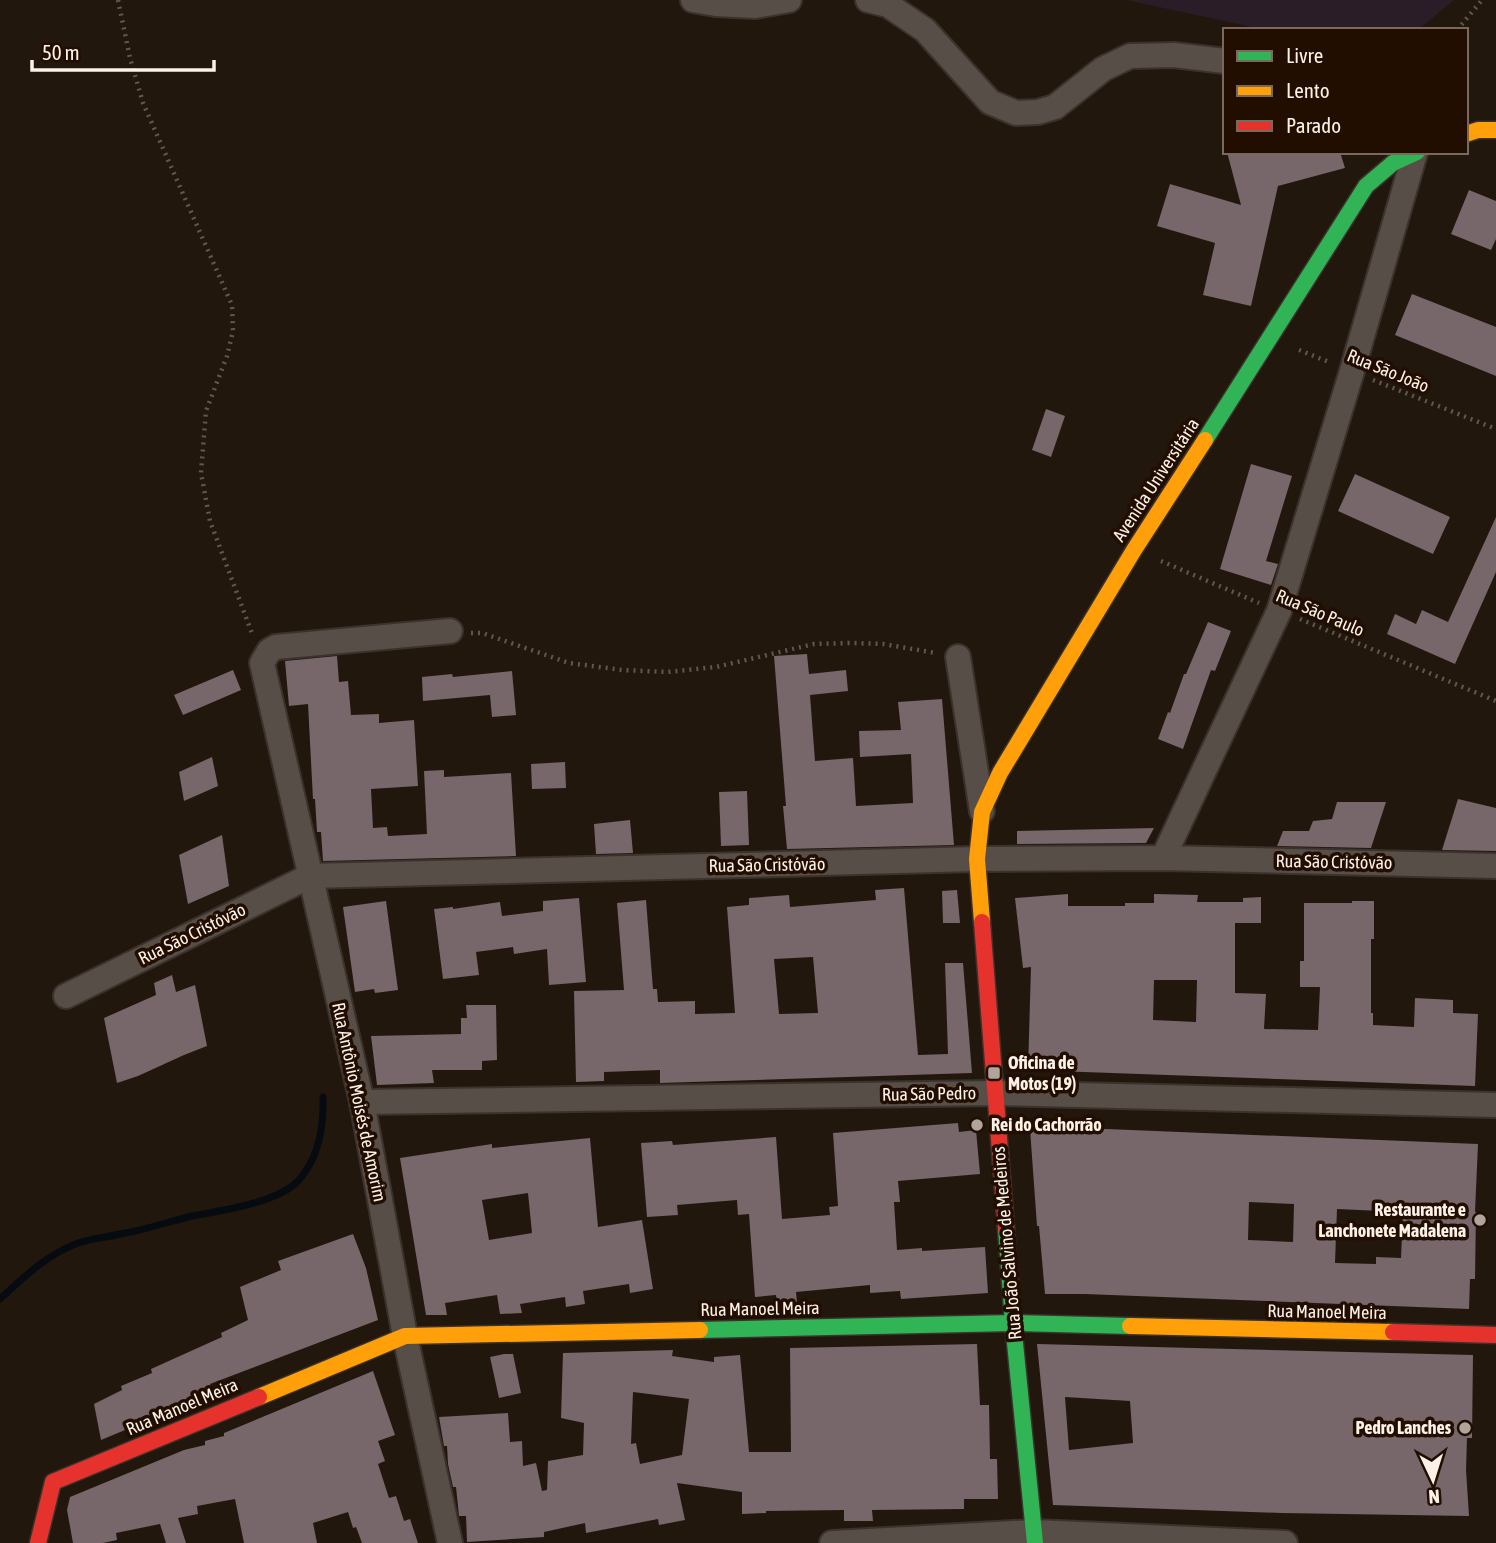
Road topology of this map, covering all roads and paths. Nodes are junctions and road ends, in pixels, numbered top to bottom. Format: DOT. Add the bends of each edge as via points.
graph roads {
  1 [pos="118,0"];
  2 [pos="693,0"];
  3 [pos="789,0"];
  4 [pos="868,0"];
  5 [pos="1482,0"];
  6 [pos="1459,28"];
  7 [pos="1223,61"];
  8 [pos="1414,154"];
  9 [pos="1416,154"];
  10 [pos="1270,338"];
  11 [pos="1352,371"];
  12 [pos="1496,429"];
  13 [pos="1134,550"];
  14 [pos="1279,611"];
  15 [pos="450,631"];
  16 [pos="958,657"];
  17 [pos="262,663"];
  18 [pos="1496,701"];
  19 [pos="982,812"];
  20 [pos="1163,858"];
  21 [pos="976,859"];
  22 [pos="1496,866"];
  23 [pos="310,876"];
  24 [pos="66,996"];
  25 [pos="995,1093"];
  26 [pos="362,1102"];
  27 [pos="1496,1105"];
  28 [pos="1013,1323"];
  29 [pos="1496,1335"];
  30 [pos="405,1336"];
  31 [pos="1035,1537"];
  32 [pos="38,1543"];
  33 [pos="450,1543"];
  34 [pos="832,1543"];
  35 [pos="1284,1543"];
  1 -- 17 [label="path" via="143,103 232,305 233,331 227,356 206,411 201,473 211,521"];
  2 -- 3 [label="street" via="755,6"];
  4 -- 7 [label="street" via="888,5 925,30 990,102 1016,113 1055,107 1103,69 1130,56"];
  5 -- 6 [label="path"];
  8 -- 10 [label="street, Avenida Universitária" via="1393,163 1366,186"];
  9 -- 11 [label="street"];
  10 -- 11 [label="path, Rua São João"];
  10 -- 13 [label="street, Avenida Universitária"];
  11 -- 12 [label="path, Rua São João"];
  11 -- 14 [label="street"];
  13 -- 14 [label="path, Rua São Paulo"];
  13 -- 19 [label="street, Avenida Universitária" via="1000,773"];
  14 -- 18 [label="path, Rua São Paulo"];
  14 -- 20 [label="street"];
  15 -- 16 [label="path" via="482,634 569,663 622,670 716,667 814,644 883,644"];
  15 -- 17 [label="street" via="276,648"];
  16 -- 19 [label="street"];
  17 -- 23 [label="street, Rua Antônio Moisés de Amorim"];
  19 -- 21 [label="street, Avenida Universitária"];
  20 -- 21 [label="street, Rua São Cristóvão"];
  20 -- 22 [label="street, Rua São Cristóvão"];
  21 -- 23 [label="street, Rua São Cristóvão"];
  21 -- 25 [label="street, Rua João Salvino de Medeiros"];
  23 -- 24 [label="street, Rua São Cristóvão"];
  23 -- 26 [label="street, Rua Antônio Moisés de Amorim"];
  25 -- 26 [label="street, Rua São Pedro"];
  25 -- 27 [label="street, Rua São Pedro"];
  25 -- 28 [label="street, Rua João Salvino de Medeiros"];
  26 -- 30 [label="street, Rua Antônio Moisés de Amorim"];
  28 -- 29 [label="street, Rua Manoel Meira"];
  28 -- 30 [label="street, Rua Manoel Meira"];
  28 -- 31 [label="street, Rua João Salvino de Medeiros"];
  30 -- 32 [label="street, Rua Manoel Meira" via="53,1482"];
  30 -- 33 [label="street, Rua Antônio Moisés de Amorim"];
  31 -- 34 [label="street"];
  31 -- 35 [label="street"];
}
